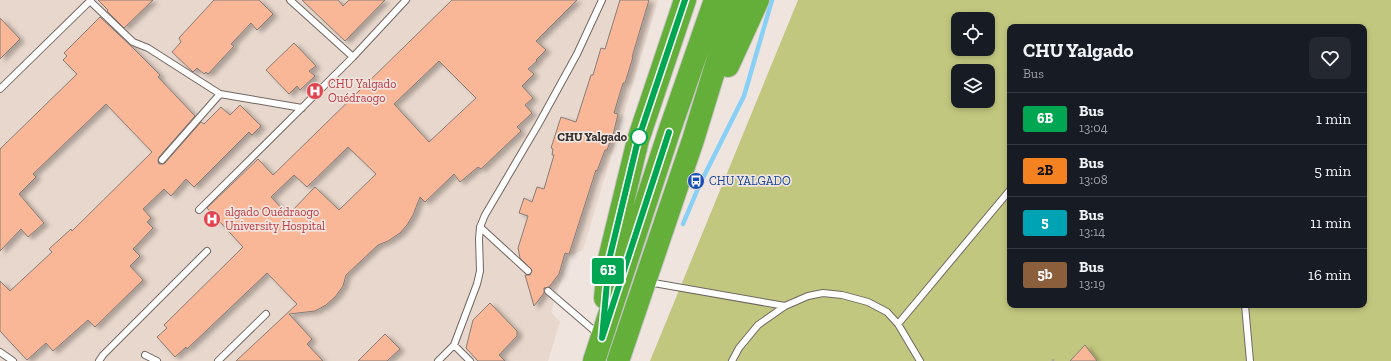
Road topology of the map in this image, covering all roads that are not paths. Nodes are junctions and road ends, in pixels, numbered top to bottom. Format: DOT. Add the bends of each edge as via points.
graph roads {
  1 [pos="290,0"];
  2 [pos="406,0"];
  3 [pos="602,0"];
  4 [pos="685,0"];
  5 [pos="704,0"];
  6 [pos="715,0"];
  7 [pos="736,0"];
  8 [pos="758,0"];
  9 [pos="91,1"];
  10 [pos="353,57"];
  11 [pos="0,89"];
  12 [pos="220,94"];
  13 [pos="302,108"];
  14 [pos="669,132"];
  15 [pos="693,140"];
  16 [pos="162,160"];
  17 [pos="1007,194"];
  18 [pos="199,210"];
  19 [pos="480,227"];
  20 [pos="207,251"];
  21 [pos="528,271"];
  22 [pos="645,281"];
  23 [pos="548,290"];
  24 [pos="785,306"];
  25 [pos="1245,308"];
  26 [pos="266,314"];
  27 [pos="898,324"];
  28 [pos="602,338"];
  29 [pos="454,345"];
  30 [pos="0,352"];
  31 [pos="145,355"];
  32 [pos="13,361"];
  33 [pos="99,361"];
  34 [pos="157,361"];
  35 [pos="218,361"];
  36 [pos="438,361"];
  37 [pos="470,361"];
  38 [pos="594,361"];
  39 [pos="618,361"];
  40 [pos="732,361"];
  41 [pos="920,361"];
  42 [pos="1250,361"];
  1 -- 10 [label="lane"];
  2 -- 10 [label="lane"];
  3 -- 19 [label="lane" via="577,54"];
  4 -- 28 [label="highway" via="638,140 609,260"];
  5 -- 14 [label="highway"];
  6 -- 14 [label="highway"];
  7 -- 15 [label="highway"];
  8 -- 15 [label="highway"];
  9 -- 11 [label="lane"];
  9 -- 12 [label="lane" via="133,42 148,48"];
  10 -- 13 [label="lane"];
  12 -- 13 [label="lane"];
  12 -- 16 [label="lane"];
  13 -- 18 [label="lane"];
  14 -- 28 [label="highway"];
  15 -- 22 [label="highway"];
  17 -- 27 [label="lane"];
  19 -- 21 [label="lane"];
  19 -- 29 [label="lane" via="480,271"];
  20 -- 33 [label="lane"];
  22 -- 24 [label="lane"];
  22 -- 39 [label="highway"];
  23 -- 28 [label="lane"];
  24 -- 27 [label="lane" via="808,296 823,293 842,294 868,302 886,312"];
  24 -- 40 [label="lane" via="758,325"];
  25 -- 42 [label="lane"];
  26 -- 35 [label="lane"];
  27 -- 41 [label="lane"];
  28 -- 38 [label="highway"];
  29 -- 36 [label="lane"];
  29 -- 37 [label="lane"];
  30 -- 32 [label="lane"];
  31 -- 34 [label="lane"];
}
